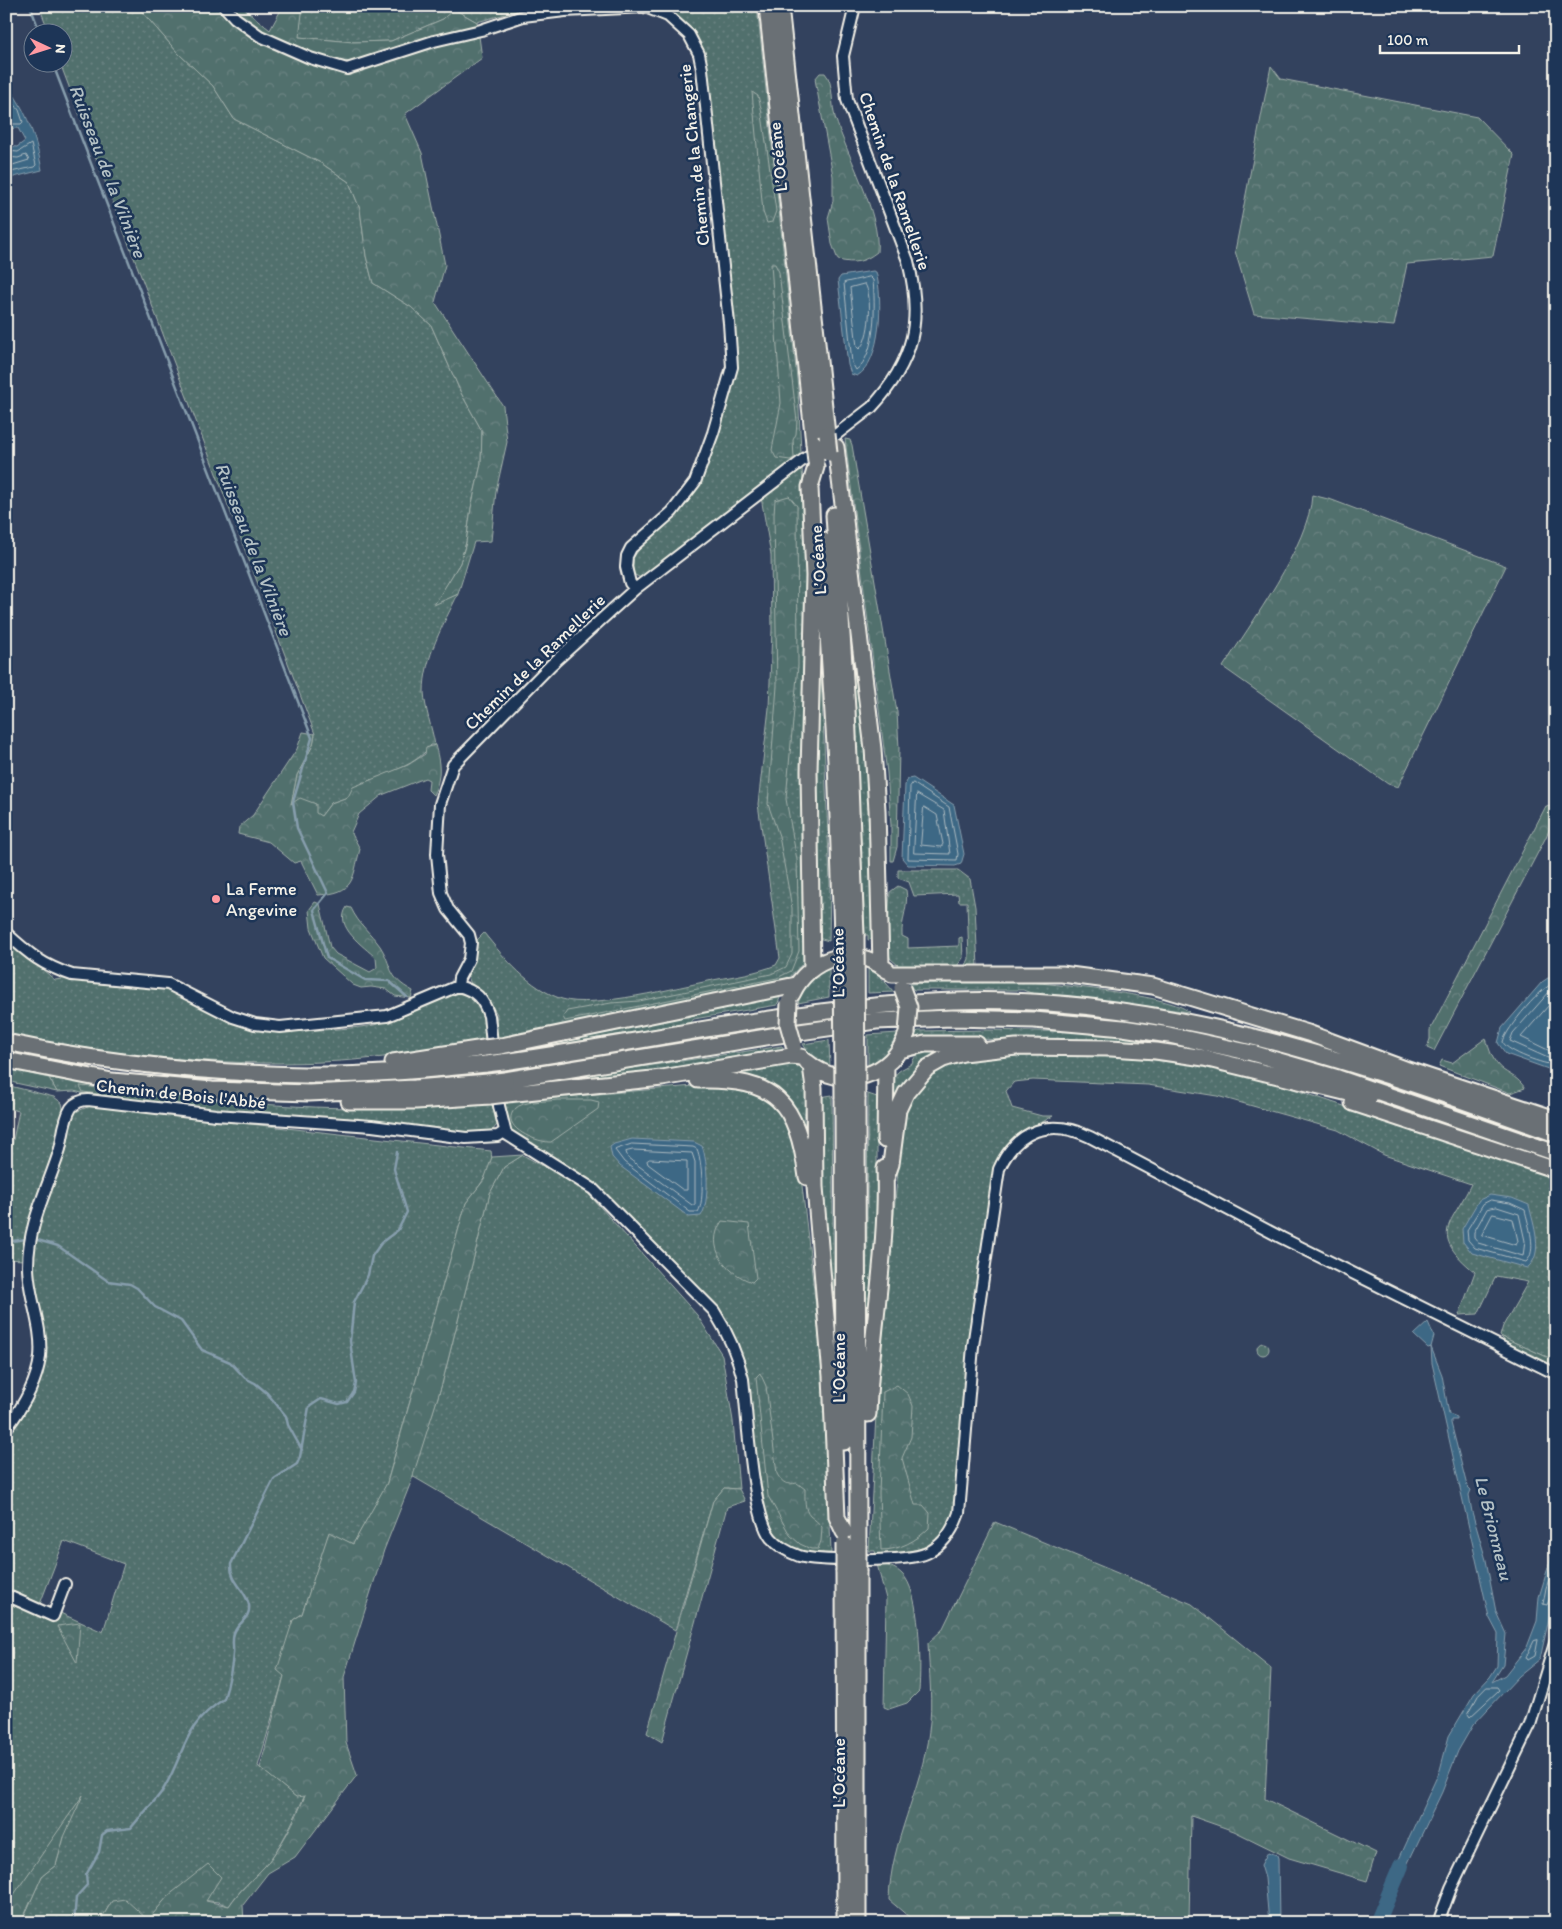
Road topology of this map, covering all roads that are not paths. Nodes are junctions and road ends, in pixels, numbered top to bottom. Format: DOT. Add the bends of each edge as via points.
graph roads {
  1 [pos="224,6"];
  2 [pos="767,6"];
  3 [pos="780,6"];
  4 [pos="855,6"];
  5 [pos="832,450"];
  6 [pos="816,464"];
  7 [pos="635,589"];
  8 [pos="6,933"];
  9 [pos="849,935"];
  10 [pos="812,968"];
  11 [pos="887,970"];
  12 [pos="1036,975"];
  13 [pos="796,985"];
  14 [pos="458,986"];
  15 [pos="6,1042"];
  16 [pos="1292,1046"];
  17 [pos="1016,1047"];
  18 [pos="900,1050"];
  19 [pos="802,1056"];
  20 [pos="6,1060"];
  21 [pos="886,1066"];
  22 [pos="305,1075"];
  23 [pos="662,1078"];
  24 [pos="1291,1080"];
  25 [pos="506,1087"];
  26 [pos="850,1099"];
  27 [pos="1445,1114"];
  28 [pos="1556,1119"];
  29 [pos="504,1132"];
  30 [pos="1556,1134"];
  31 [pos="1556,1153"];
  32 [pos="1556,1170"];
  33 [pos="886,1178"];
  34 [pos="818,1226"];
  35 [pos="1556,1374"];
  36 [pos="6,1429"];
  37 [pos="858,1502"];
  38 [pos="849,1540"];
  39 [pos="851,1571"];
  40 [pos="65,1584"];
  41 [pos="6,1595"];
  42 [pos="1556,1640"];
  43 [pos="845,1923"];
  44 [pos="858,1923"];
  45 [pos="1438,1923"];
  1 -- 7 [label="street, Chemin de la Changerie" via="260,36 310,58 347,68 523,16 565,11 645,7 668,16 689,35 699,54 702,69 732,367 695,482 672,512 631,548 627,556 626,567"];
  2 -- 6 [label="highway, L’Océane, bridge"];
  3 -- 5 [label="highway, L’Océane, bridge" via="827,434"];
  4 -- 7 [label="street, Chemin de la Ramellerie" via="843,56 847,100 908,261 916,302 911,345 896,378 872,407"];
  5 -- 9 [label="highway, L’Océane" via="844,654"];
  5 -- 11 [label="highway" via="873,749"];
  6 -- 9 [label="highway, L’Océane"];
  6 -- 10 [label="highway" via="810,487 814,576 809,771"];
  7 -- 14 [label="street, Chemin de la Ramellerie" via="551,665 454,765 440,804 437,854 441,892 448,909 471,943 469,959"];
  8 -- 14 [label="street" via="35,960 59,971 168,984 255,1024 303,1026 387,1016"];
  9 -- 26 [label="highway, L’Océane, bridge"];
  10 -- 11 [label="highway" via="831,958 846,956 862,957"];
  10 -- 13 [label="highway"];
  11 -- 12 [label="highway"];
  11 -- 18 [label="highway, bridge" via="902,988 909,1007 907,1033"];
  12 -- 16 [label="highway" via="1152,996 1261,1028"];
  12 -- 28 [label="highway" via="1117,979 1194,997"];
  13 -- 19 [label="highway, bridge" via="789,1002 788,1024"];
  13 -- 22 [label="highway, bridge" via="501,1046 403,1061 328,1067"];
  14 -- 29 [label="street" via="478,994 489,1016"];
  15 -- 22 [label="highway" via="111,1061 209,1071"];
  16 -- 22 [label="highway, bridge" via="1171,1017 1035,1002 953,1000 822,1011 486,1064"];
  16 -- 30 [label="highway"];
  17 -- 18 [label="highway" via="925,1044"];
  17 -- 24 [label="highway" via="1156,1051 1204,1058"];
  17 -- 33 [label="highway" via="950,1056 920,1074 898,1110"];
  18 -- 21 [label="highway"];
  19 -- 21 [label="highway" via="830,1076 851,1078 872,1074"];
  19 -- 23 [label="highway"];
  19 -- 34 [label="highway"];
  20 -- 25 [label="highway, bridge" via="112,1080 212,1090 309,1093"];
  21 -- 33 [label="highway"];
  23 -- 25 [label="highway"];
  23 -- 34 [label="highway" via="668,1082 738,1080 775,1096 798,1128 812,1212"];
  24 -- 27 [label="highway" via="1424,1115"];
  24 -- 32 [label="highway" via="1306,1088"];
  25 -- 27 [label="highway" via="824,1028 961,1018 1034,1020 1123,1028 1252,1053"];
  26 -- 37 [label="highway, L’Océane"];
  26 -- 38 [label="highway, L’Océane"];
  27 -- 31 [label="highway"];
  29 -- 35 [label="street" via="593,1189 714,1311 732,1341 743,1379 758,1511 770,1537 800,1556 917,1557 943,1541 955,1524 959,1513 973,1346 1000,1168 1005,1156 1020,1139 1046,1129 1065,1127 1090,1136 1282,1238"];
  29 -- 36 [label="street, Chemin de Bois l'Abbé" via="498,1136 466,1138 372,1126 207,1114 88,1100 78,1102 68,1115 29,1245 28,1268 40,1328 40,1358 24,1404"];
  33 -- 37 [label="highway" via="871,1351 865,1485"];
  34 -- 38 [label="highway" via="831,1376 837,1516"];
  37 -- 38 [label="highway, L’Océane"];
  38 -- 39 [label="highway, L’Océane, bridge"];
  39 -- 43 [label="highway, L’Océane"];
  39 -- 44 [label="highway, L’Océane"];
  40 -- 41 [label="street" via="53,1616"];
  42 -- 45 [label="street" via="1530,1725 1451,1888"];
}
